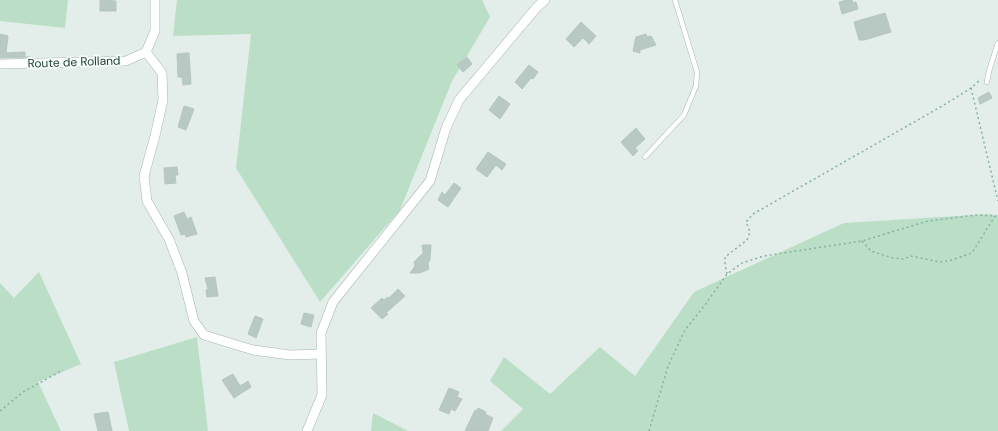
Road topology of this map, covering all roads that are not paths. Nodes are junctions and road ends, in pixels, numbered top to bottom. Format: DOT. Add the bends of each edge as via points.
graph roads {
  1 [pos="155,0"];
  2 [pos="545,0"];
  3 [pos="675,0"];
  4 [pos="998,43"];
  5 [pos="146,52"];
  6 [pos="0,64"];
  7 [pos="987,82"];
  8 [pos="644,157"];
  9 [pos="322,354"];
  10 [pos="307,431"];
  1 -- 5 [label="street" via="155,31"];
  2 -- 9 [label="street" via="459,100 446,128 430,181 333,302 321,334"];
  3 -- 8 [label="lane" via="697,72 696,86 684,115"];
  4 -- 7 [label="lane"];
  5 -- 6 [label="street, Route de Rolland" via="126,61"];
  5 -- 9 [label="street" via="162,73 163,100 144,176 147,201 169,239 182,273 194,321 204,336 253,350 290,355"];
  9 -- 10 [label="street" via="322,395"];
}
